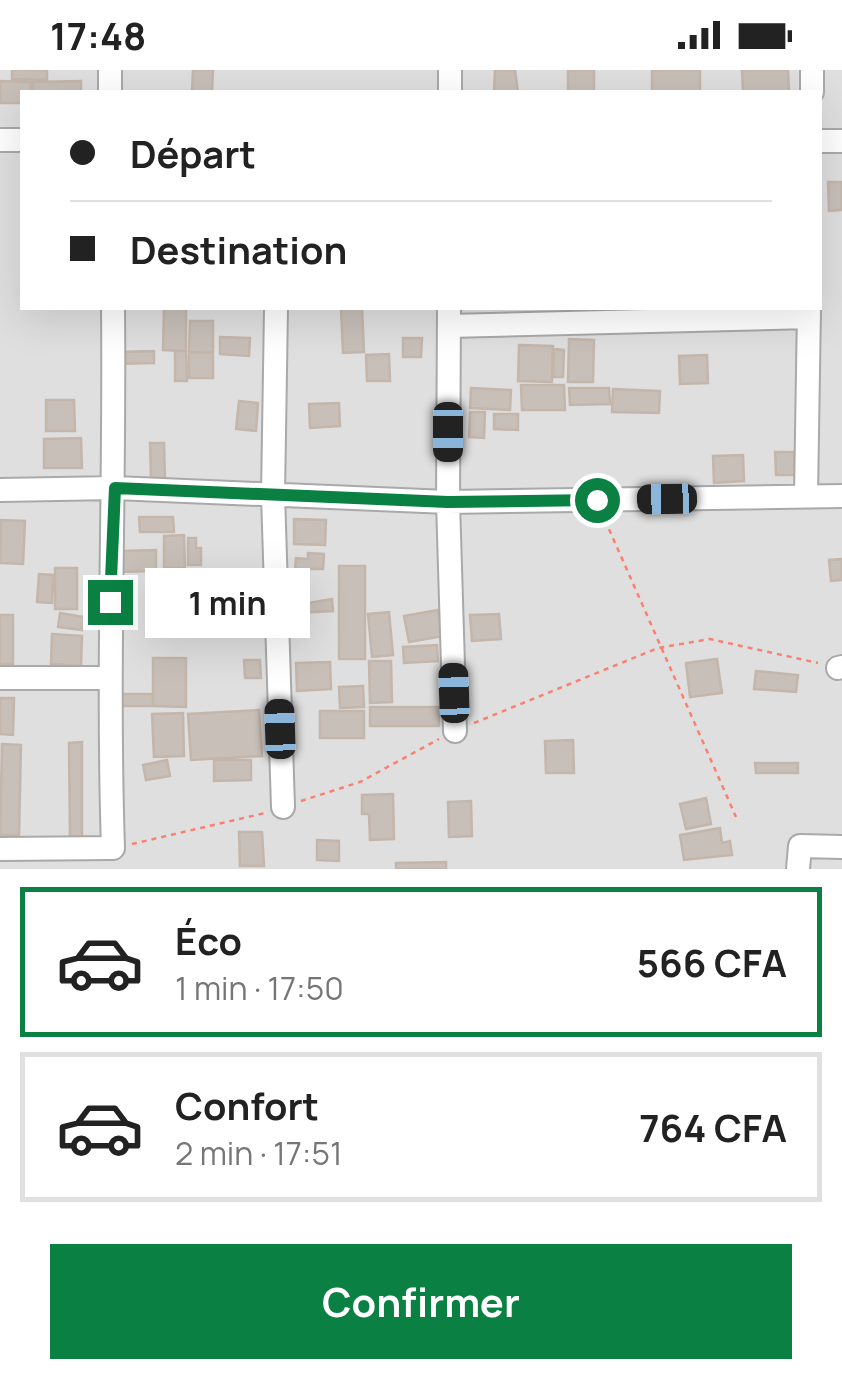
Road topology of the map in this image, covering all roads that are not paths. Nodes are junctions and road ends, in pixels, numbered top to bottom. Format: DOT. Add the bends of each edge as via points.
graph roads {
  1 [pos="113,310"];
  2 [pos="276,310"];
  3 [pos="809,312"];
  4 [pos="449,317"];
  5 [pos="115,488"];
  6 [pos="0,490"];
  7 [pos="273,495"];
  8 [pos="806,496"];
  9 [pos="842,496"];
  10 [pos="448,502"];
  11 [pos="0,678"];
  12 [pos="108,678"];
  13 [pos="455,731"];
  14 [pos="282,807"];
  15 [pos="842,846"];
  16 [pos="0,848"];
  17 [pos="798,869"];
  1 -- 5 [label="street"];
  2 -- 7 [label="street"];
  3 -- 4 [label="street"];
  3 -- 8 [label="street"];
  4 -- 10 [label="street"];
  5 -- 6 [label="street"];
  5 -- 7 [label="street"];
  5 -- 12 [label="street"];
  7 -- 10 [label="street"];
  7 -- 14 [label="street"];
  8 -- 9 [label="street"];
  8 -- 10 [label="street"];
  10 -- 13 [label="street"];
  11 -- 12 [label="street"];
  12 -- 16 [label="street" via="113,848"];
  15 -- 17 [label="street" via="800,846"];
}
